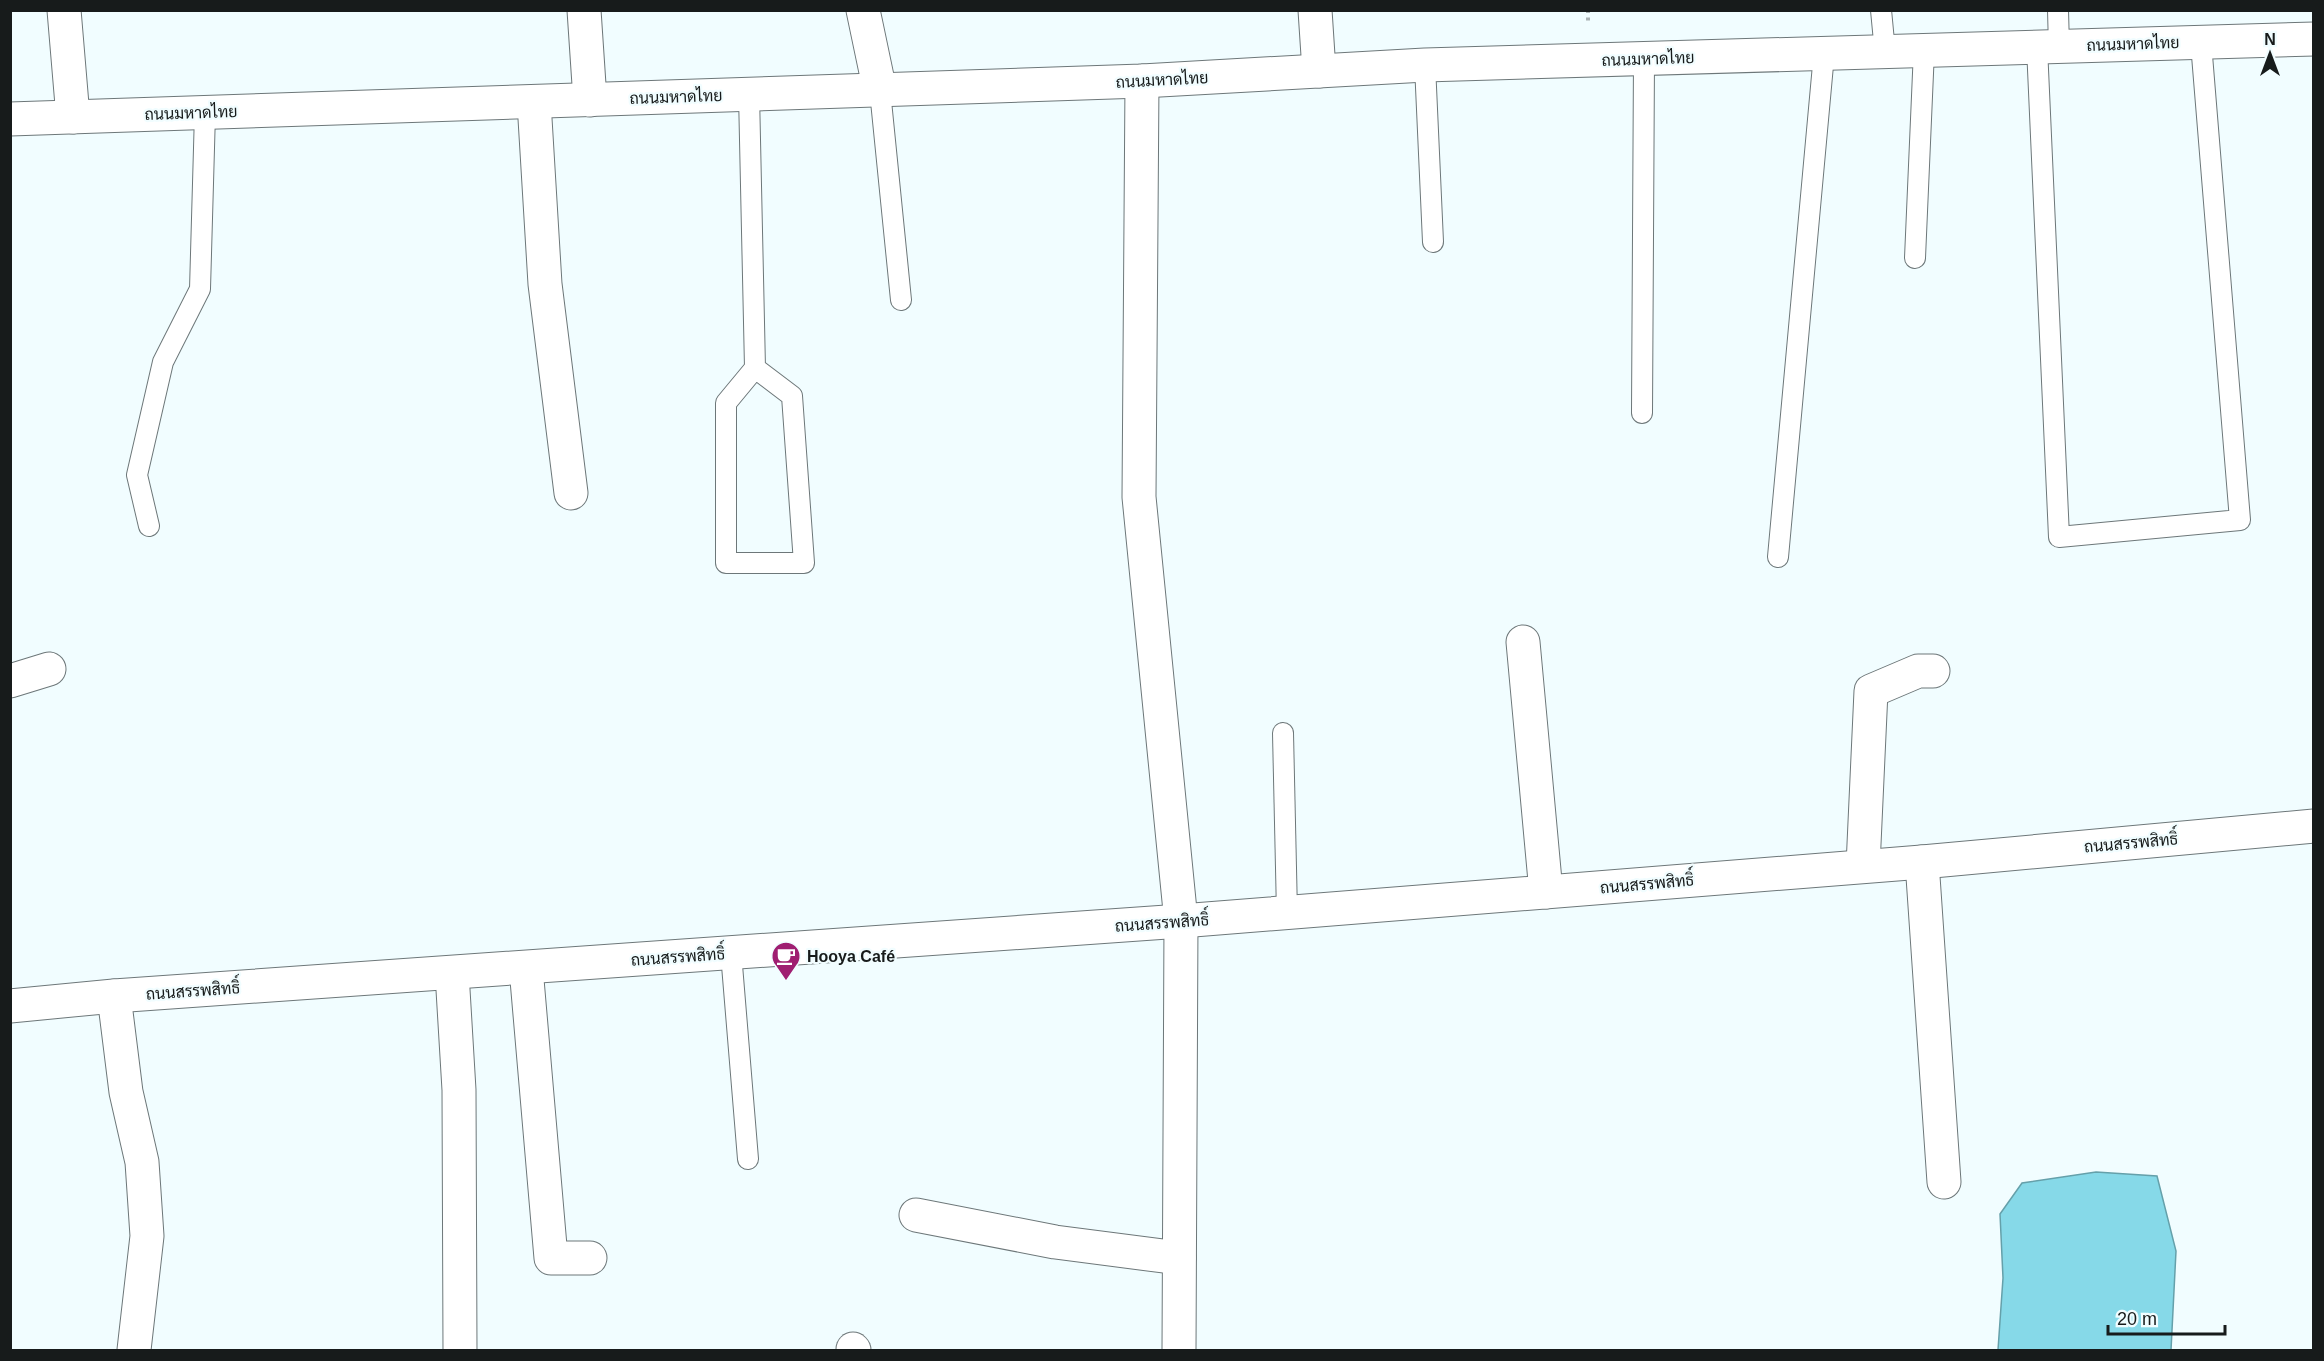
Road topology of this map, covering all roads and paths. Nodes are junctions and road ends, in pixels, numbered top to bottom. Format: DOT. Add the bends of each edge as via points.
graph roads {
  1 [pos="64,10"];
  2 [pos="584,10"];
  3 [pos="863,10"];
  4 [pos="1315,10"];
  5 [pos="1881,10"];
  6 [pos="2058,10"];
  7 [pos="2313,39"];
  8 [pos="2201,43"];
  9 [pos="2048,47"];
  10 [pos="1924,50"];
  11 [pos="1885,52"];
  12 [pos="1824,54"];
  13 [pos="1644,59"];
  14 [pos="1425,65"];
  15 [pos="1319,71"];
  16 [pos="1142,81"];
  17 [pos="880,91"];
  18 [pos="749,94"];
  19 [pos="590,100"];
  20 [pos="534,102"];
  21 [pos="205,113"];
  22 [pos="73,117"];
  23 [pos="10,119"];
  24 [pos="1433,242"];
  25 [pos="1916,258"];
  26 [pos="901,300"];
  27 [pos="754,368"];
  28 [pos="1642,413"];
  29 [pos="571,493"];
  30 [pos="149,526"];
  31 [pos="1778,558"];
  32 [pos="1523,642"];
  33 [pos="49,669"];
  34 [pos="1933,671"];
  35 [pos="10,681"];
  36 [pos="1283,733"];
  37 [pos="2313,826"];
  38 [pos="1922,862"];
  39 [pos="1863,866"];
  40 [pos="1546,892"];
  41 [pos="1287,913"];
  42 [pos="1181,921"];
  43 [pos="731,953"];
  44 [pos="526,968"];
  45 [pos="452,973"];
  46 [pos="114,996"];
  47 [pos="10,1006"];
  48 [pos="748,1159"];
  49 [pos="1944,1182"];
  50 [pos="916,1215"];
  51 [pos="590,1258"];
  52 [pos="1179,1258"];
  53 [pos="134,1350"];
  54 [pos="460,1350"];
  55 [pos="1179,1350"];
  1 -- 22 [label="street"];
  2 -- 19 [label="street"];
  3 -- 17 [label="street"];
  4 -- 15 [label="street"];
  5 -- 11 [label="lane"];
  6 -- 9 [label="lane"];
  7 -- 8 [label="street, ถนนมหาดไทย"];
  8 -- 9 [label="street, ถนนมหาดไทย"];
  8 -- 9 [label="lane" via="2240,520 2059,537"];
  9 -- 10 [label="street, ถนนมหาดไทย"];
  10 -- 11 [label="street, ถนนมหาดไทย"];
  10 -- 25 [label="lane"];
  11 -- 12 [label="street, ถนนมหาดไทย"];
  12 -- 13 [label="street, ถนนมหาดไทย"];
  12 -- 31 [label="lane"];
  13 -- 14 [label="street, ถนนมหาดไทย"];
  13 -- 28 [label="lane"];
  14 -- 15 [label="street, ถนนมหาดไทย"];
  14 -- 24 [label="lane"];
  15 -- 16 [label="street, ถนนมหาดไทย"];
  16 -- 17 [label="street, ถนนมหาดไทย"];
  16 -- 42 [label="street" via="1139,497"];
  17 -- 18 [label="street, ถนนมหาดไทย"];
  17 -- 26 [label="lane"];
  18 -- 19 [label="street, ถนนมหาดไทย"];
  18 -- 27 [label="lane"];
  19 -- 20 [label="street, ถนนมหาดไทย"];
  20 -- 21 [label="street, ถนนมหาดไทย"];
  20 -- 29 [label="street" via="546,284"];
  21 -- 22 [label="street, ถนนมหาดไทย"];
  21 -- 30 [label="lane" via="201,289 163,362 137,475"];
  22 -- 23 [label="street, ถนนมหาดไทย"];
  27 -- 27 [label="lane" via="726,403 726,563 804,563 792,396"];
  32 -- 40 [label="street"];
  33 -- 35 [label="street"];
  34 -- 39 [label="street" via="1918,672 1871,691"];
  36 -- 41 [label="lane"];
  37 -- 38 [label="street, ถนนสรรพสิทธิ์"];
  38 -- 39 [label="street, ถนนสรรพสิทธิ์"];
  38 -- 49 [label="street"];
  39 -- 40 [label="street, ถนนสรรพสิทธิ์"];
  40 -- 41 [label="street, ถนนสรรพสิทธิ์"];
  41 -- 42 [label="street, ถนนสรรพสิทธิ์"];
  42 -- 43 [label="street, ถนนสรรพสิทธิ์"];
  42 -- 52 [label="street"];
  43 -- 44 [label="street, ถนนสรรพสิทธิ์"];
  43 -- 48 [label="lane"];
  44 -- 45 [label="street, ถนนสรรพสิทธิ์"];
  44 -- 51 [label="street" via="550,1258"];
  45 -- 46 [label="street, ถนนสรรพสิทธิ์"];
  45 -- 54 [label="street" via="459,1090"];
  46 -- 47 [label="street, ถนนสรรพสิทธิ์"];
  46 -- 53 [label="street" via="126,1092 142,1162 147,1236"];
  50 -- 52 [label="street" via="1055,1242"];
  52 -- 55 [label="street"];
}
